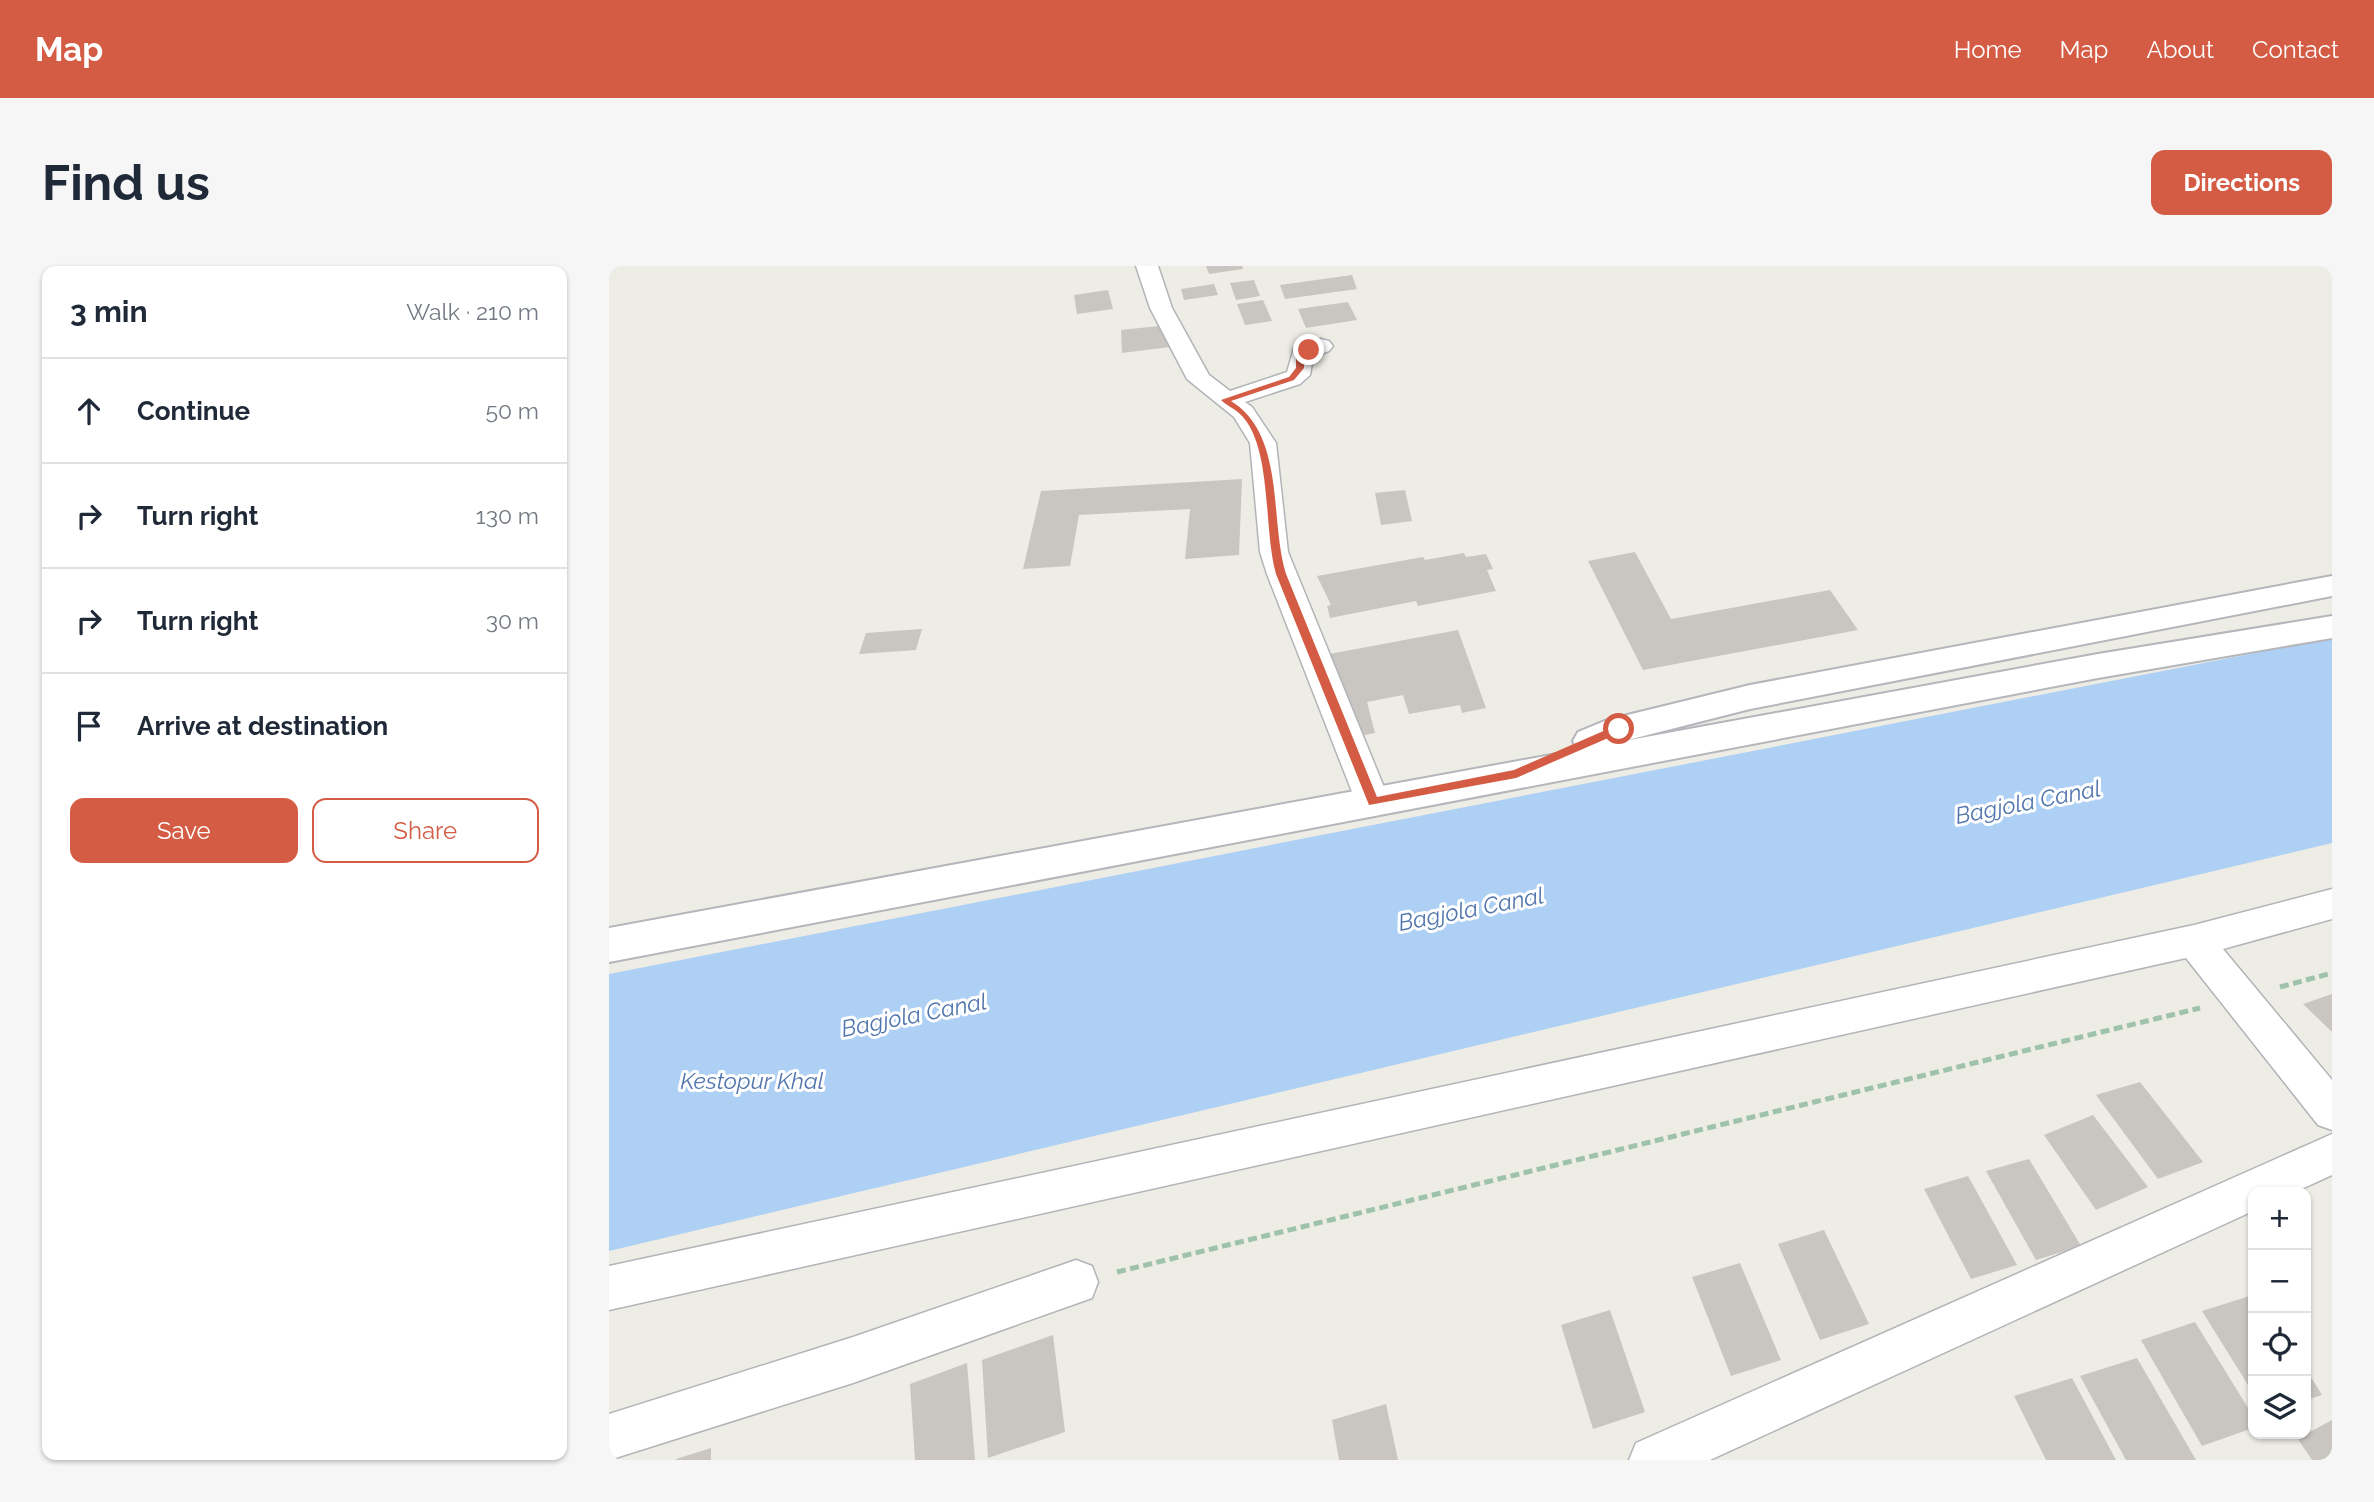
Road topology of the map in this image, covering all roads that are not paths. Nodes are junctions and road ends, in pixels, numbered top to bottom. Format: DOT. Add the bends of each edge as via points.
graph roads {
  1 [pos="1147,266"];
  2 [pos="1321,346"];
  3 [pos="1225,400"];
  4 [pos="2332,586"];
  5 [pos="2332,627"];
  6 [pos="1516,774"];
  7 [pos="1373,802"];
  8 [pos="2332,904"];
  9 [pos="2194,941"];
  10 [pos="609,945"];
  11 [pos="2332,1111"];
  12 [pos="2332,1154"];
  13 [pos="1076,1282"];
  14 [pos="609,1288"];
  15 [pos="609,1438"];
  16 [pos="1653,1460"];
  1 -- 3 [label="street" via="1161,307 1190,364 1199,379"];
  2 -- 3 [label="street" via="1302,353 1298,375 1292,379"];
  3 -- 7 [label="street" via="1243,412 1262,443 1274,552"];
  4 -- 6 [label="street" via="1750,697 1619,729"];
  5 -- 6 [label="street"];
  6 -- 7 [label="street"];
  7 -- 10 [label="street"];
  8 -- 9 [label="street"];
  9 -- 11 [label="street"];
  9 -- 14 [label="street"];
  12 -- 16 [label="street"];
  13 -- 15 [label="street"];
}
